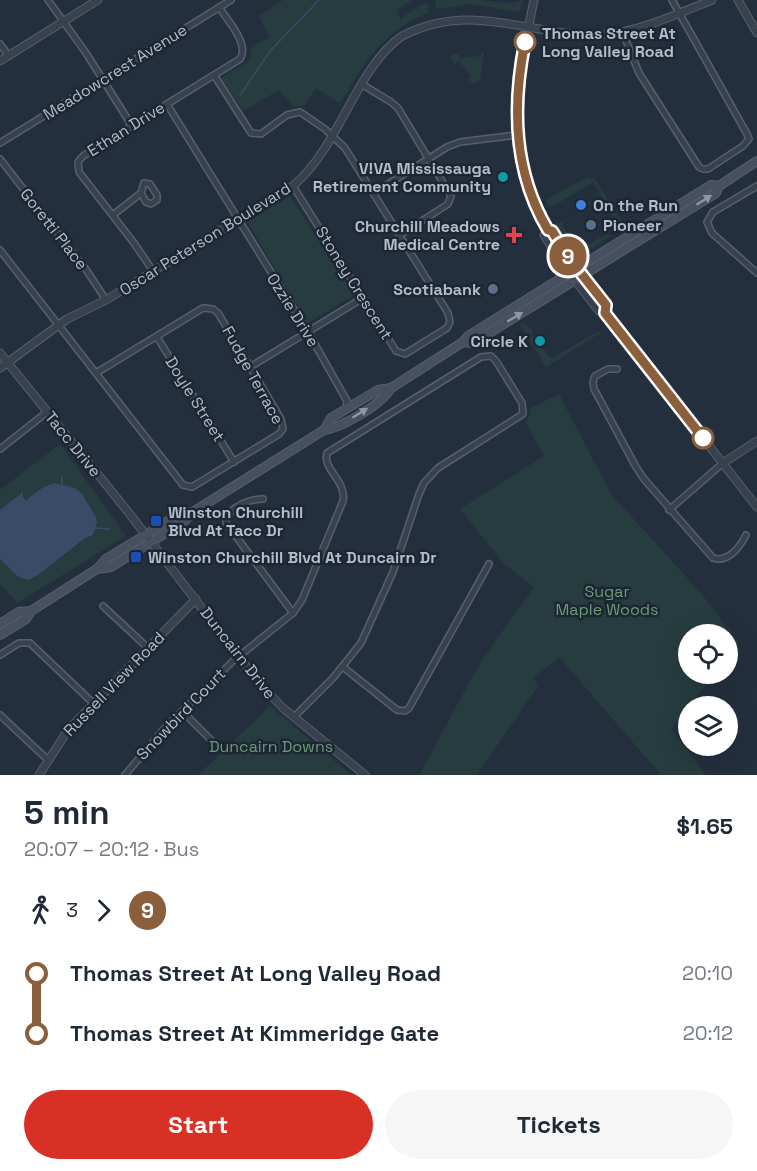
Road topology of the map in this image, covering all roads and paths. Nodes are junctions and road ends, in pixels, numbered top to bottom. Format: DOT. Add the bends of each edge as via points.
graph roads {
  1 [pos="48,0"];
  2 [pos="98,0"];
  3 [pos="231,0"];
  4 [pos="534,0"];
  5 [pos="672,0"];
  6 [pos="712,0"];
  7 [pos="738,0"];
  8 [pos="219,7"];
  9 [pos="678,13"];
  10 [pos="64,21"];
  11 [pos="529,23"];
  12 [pos="623,33"];
  13 [pos="757,33"];
  14 [pos="0,44"];
  15 [pos="9,56"];
  16 [pos="0,61"];
  17 [pos="214,75"];
  18 [pos="103,79"];
  19 [pos="363,85"];
  20 [pos="167,104"];
  21 [pos="132,126"];
  22 [pos="517,135"];
  23 [pos="333,136"];
  24 [pos="0,143"];
  25 [pos="429,158"];
  26 [pos="0,159"];
  27 [pos="757,161"];
  28 [pos="293,186"];
  29 [pos="719,186"];
  30 [pos="757,186"];
  31 [pos="141,193"];
  32 [pos="374,193"];
  33 [pos="113,215"];
  34 [pos="237,220"];
  35 [pos="548,230"];
  36 [pos="400,235"];
  37 [pos="0,250"];
  38 [pos="577,268"];
  39 [pos="153,272"];
  40 [pos="569,273"];
  41 [pos="757,273"];
  42 [pos="583,275"];
  43 [pos="575,280"];
  44 [pos="363,298"];
  45 [pos="106,300"];
  46 [pos="605,313"];
  47 [pos="59,324"];
  48 [pos="308,332"];
  49 [pos="157,337"];
  50 [pos="463,342"];
  51 [pos="0,353"];
  52 [pos="8,363"];
  53 [pos="250,367"];
  54 [pos="0,368"];
  55 [pos="617,369"];
  56 [pos="96,373"];
  57 [pos="391,388"];
  58 [pos="347,405"];
  59 [pos="47,412"];
  60 [pos="324,430"];
  61 [pos="757,441"];
  62 [pos="0,449"];
  63 [pos="234,462"];
  64 [pos="723,463"];
  65 [pos="263,499"];
  66 [pos="757,507"];
  67 [pos="196,510"];
  68 [pos="669,510"];
  69 [pos="146,535"];
  70 [pos="746,535"];
  71 [pos="151,542"];
  72 [pos="489,564"];
  73 [pos="97,569"];
  74 [pos="196,599"];
  75 [pos="103,606"];
  76 [pos="32,610"];
  77 [pos="293,612"];
  78 [pos="1,623"];
  79 [pos="0,635"];
  80 [pos="148,648"];
  81 [pos="0,655"];
  82 [pos="239,655"];
  83 [pos="343,667"];
  84 [pos="94,704"];
  85 [pos="182,711"];
  86 [pos="0,715"];
  87 [pos="294,717"];
  88 [pos="213,742"];
  89 [pos="48,760"];
  90 [pos="39,775"];
  91 [pos="125,775"];
  92 [pos="365,775"];
  1 -- 10 [label="street"];
  2 -- 10 [label="street"];
  3 -- 8 [label="street, Meadowcrest Avenue"];
  4 -- 11 [label="street"];
  5 -- 9 [label="street"];
  6 -- 9 [label="street, Oscar Peterson Boulevard"];
  7 -- 13 [label="street"];
  8 -- 17 [label="street, Ethan Drive" via="244,50 240,59"];
  8 -- 18 [label="street, Meadowcrest Avenue"];
  9 -- 12 [label="street, Oscar Peterson Boulevard"];
  9 -- 12 [label="street" via="748,137 743,146 708,169 696,165 639,73"];
  10 -- 15 [label="street"];
  10 -- 18 [label="street"];
  11 -- 12 [label="street, Oscar Peterson Boulevard" via="582,34"];
  11 -- 19 [label="street, Oscar Peterson Boulevard" via="471,12 433,19 395,41"];
  11 -- 22 [label="street" via="517,89"];
  14 -- 15 [label="street"];
  15 -- 16 [label="street"];
  17 -- 20 [label="street, Ethan Drive"];
  17 -- 23 [label="street, Stoney Crescent" via="251,133 261,134 287,115 300,112"];
  18 -- 21 [label="street"];
  18 -- 24 [label="street, Meadowcrest Avenue"];
  19 -- 23 [label="street, Oscar Peterson Boulevard"];
  19 -- 25 [label="street" via="398,108"];
  20 -- 21 [label="street, Ethan Drive"];
  20 -- 34 [label="street, Ozzie Drive"];
  21 -- 33 [label="street, Ethan Drive" via="83,156 78,165 79,172"];
  22 -- 25 [label="street" via="460,142"];
  22 -- 35 [label="street" via="533,201"];
  23 -- 28 [label="street, Oscar Peterson Boulevard" via="318,160"];
  23 -- 32 [label="street, Stoney Crescent" via="349,153"];
  25 -- 32 [label="street"];
  25 -- 36 [label="street" via="449,191 450,200"];
  26 -- 45 [label="street, Goretti Place"];
  27 -- 29 [label="main road"];
  28 -- 34 [label="street, Oscar Peterson Boulevard"];
  28 -- 44 [label="street, Stoney Crescent"];
  29 -- 38 [label="main road" via="711,185"];
  42 -- 29 [label="main road, one-way" via="716,193"];
  30 -- 41 [label="street" via="713,212 707,222 712,232"];
  31 -- 33 [label="street"];
  32 -- 36 [label="street, Stoney Crescent"];
  33 -- 39 [label="street, Ethan Drive"];
  34 -- 39 [label="street, Oscar Peterson Boulevard"];
  34 -- 48 [label="street, Ozzie Drive"];
  35 -- 38 [label="street"];
  35 -- 40 [label="street" via="544,235"];
  36 -- 44 [label="street, Stoney Crescent" via="448,313 449,325 408,353 400,353 393,348"];
  37 -- 47 [label="street, Fudge Terrace"];
  38 -- 40 [label="main road"];
  38 -- 42 [label="street"];
  39 -- 45 [label="street, Oscar Peterson Boulevard"];
  40 -- 43 [label="street"];
  40 -- 50 [label="main road"];
  42 -- 43 [label="main road"];
  42 -- 46 [label="street" via="606,305"];
  43 -- 46 [label="street" via="599,311"];
  50 -- 43 [label="main road, one-way" via="473,343"];
  44 -- 48 [label="street"];
  45 -- 47 [label="street, Oscar Peterson Boulevard"];
  46 -- 64 [label="street"];
  47 -- 52 [label="street, Oscar Peterson Boulevard"];
  47 -- 56 [label="street, Fudge Terrace"];
  48 -- 53 [label="street"];
  48 -- 58 [label="street, Ozzie Drive"];
  49 -- 53 [label="street, Fudge Terrace" via="203,308 213,309"];
  49 -- 56 [label="street, Fudge Terrace"];
  49 -- 63 [label="street, Doyle Street"];
  50 -- 57 [label="main road"];
  51 -- 52 [label="street, Tacc Drive"];
  52 -- 54 [label="street, Oscar Peterson Boulevard"];
  52 -- 59 [label="street, Tacc Drive"];
  53 -- 63 [label="street, Fudge Terrace" via="283,429"];
  55 -- 68 [label="street" via="595,376 594,389 636,467"];
  56 -- 63 [label="street, Fudge Terrace" via="183,485 192,487"];
  57 -- 58 [label="main road"];
  60 -- 57 [label="main road, one-way" via="336,428 386,397"];
  58 -- 60 [label="main road"];
  59 -- 62 [label="street"];
  59 -- 69 [label="street, Tacc Drive"];
  60 -- 67 [label="main road"];
  61 -- 64 [label="street"];
  64 -- 66 [label="street"];
  64 -- 68 [label="street"];
  65 -- 77 [label="street" via="245,502 230,512 226,523"];
  67 -- 69 [label="main road" via="178,515"];
  67 -- 71 [label="main road"];
  68 -- 70 [label="street" via="719,561"];
  69 -- 71 [label="street, Tacc Drive"];
  69 -- 73 [label="main road" via="106,559"];
  71 -- 73 [label="main road" via="111,567"];
  71 -- 74 [label="street, Duncairn Drive"];
  72 -- 83 [label="street" via="405,711 397,710"];
  73 -- 76 [label="main road"];
  74 -- 80 [label="street, Russell View Road"];
  74 -- 82 [label="street, Duncairn Drive"];
  75 -- 80 [label="street"];
  76 -- 78 [label="main road" via="19,612"];
  76 -- 79 [label="main road" via="26,619"];
  77 -- 82 [label="street, Snowbird Court"];
  77 -- 83 [label="street" via="302,600 343,501 343,489 328,464 327,453 481,357 494,359 522,403 522,414 438,468 424,483 393,572 365,635"];
  80 -- 84 [label="street, Russell View Road"];
  81 -- 84 [label="street" via="22,642 30,643"];
  82 -- 85 [label="street, Snowbird Court"];
  82 -- 87 [label="street, Duncairn Drive" via="265,689"];
  83 -- 87 [label="street"];
  84 -- 89 [label="street, Russell View Road" via="61,738"];
  85 -- 88 [label="street"];
  85 -- 91 [label="street, Snowbird Court"];
  86 -- 89 [label="street"];
  87 -- 92 [label="street, Duncairn Drive"];
  89 -- 90 [label="street, Russell View Road"];
}
